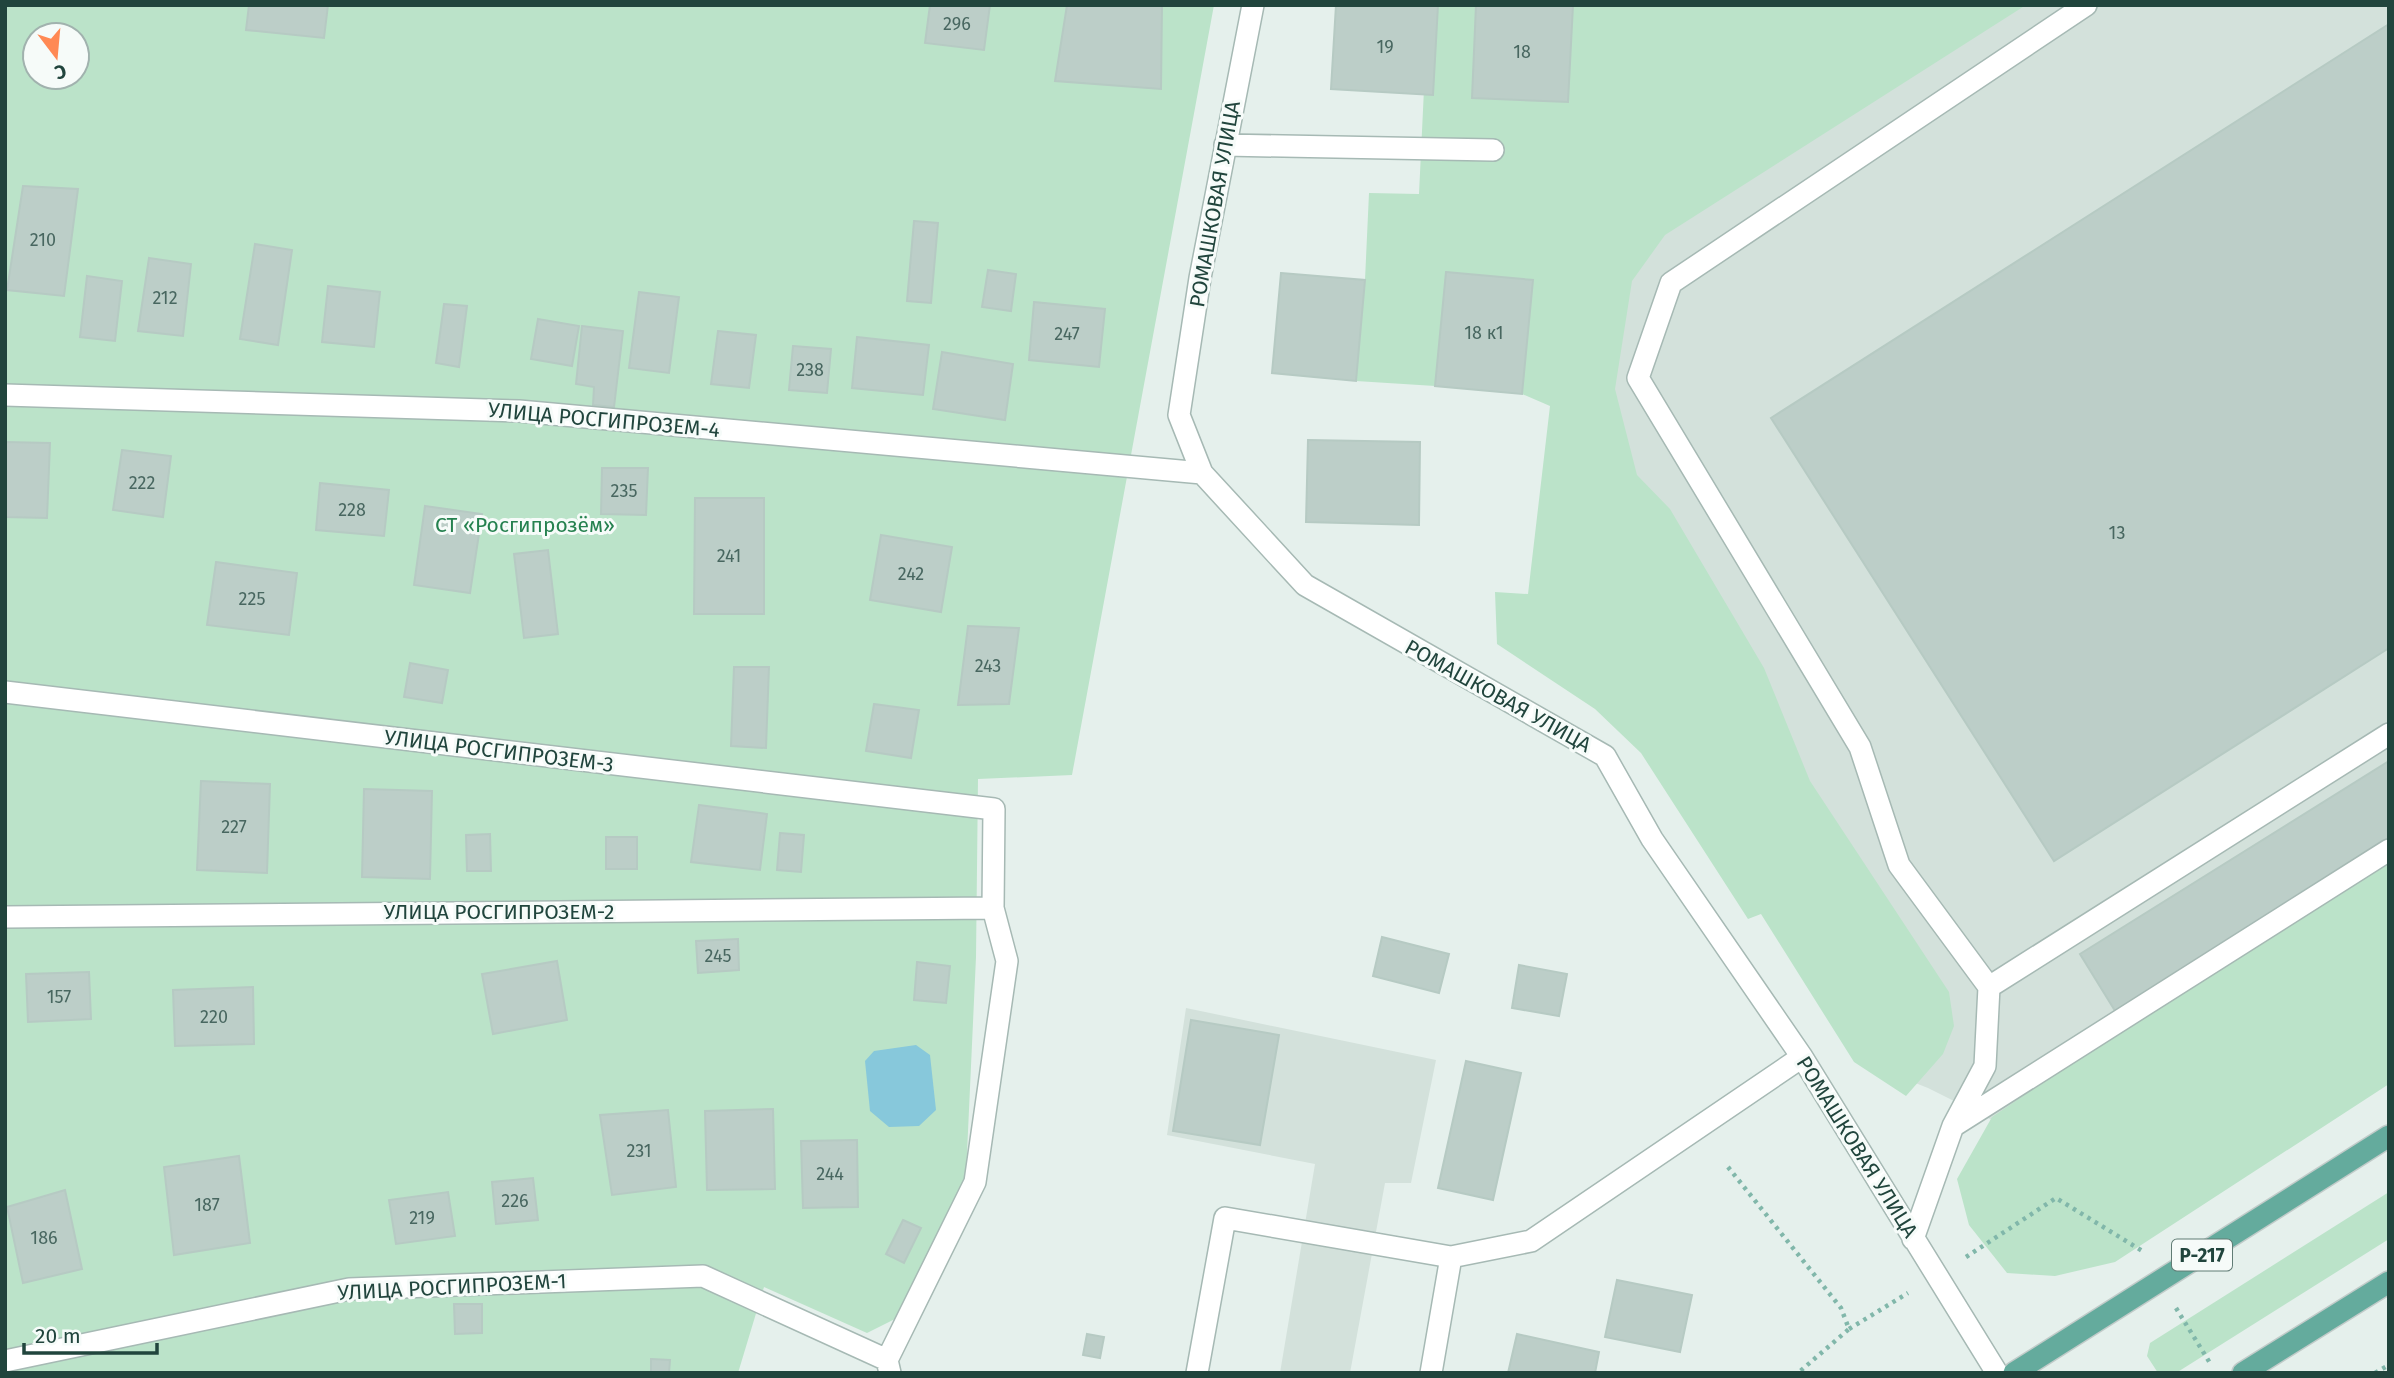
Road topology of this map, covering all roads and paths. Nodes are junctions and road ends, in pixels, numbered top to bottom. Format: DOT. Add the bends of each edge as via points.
graph roads {
  1 [pos="1253,5"];
  2 [pos="2086,5"];
  3 [pos="1225,145"];
  4 [pos="1493,150"];
  5 [pos="5,395"];
  6 [pos="1202,473"];
  7 [pos="5,692"];
  8 [pos="2389,734"];
  9 [pos="2389,850"];
  10 [pos="993,908"];
  11 [pos="5,917"];
  12 [pos="1989,987"];
  13 [pos="1802,1058"];
  14 [pos="1953,1126"];
  15 [pos="2389,1136"];
  16 [pos="1728,1167"];
  17 [pos="1913,1239"];
  18 [pos="1451,1256"];
  19 [pos="1937,1275"];
  20 [pos="2160,1281"];
  21 [pos="2389,1282"];
  22 [pos="1849,1329"];
  23 [pos="5,1361"];
  24 [pos="888,1366"];
  25 [pos="2389,1366"];
  26 [pos="1197,1373"];
  27 [pos="1432,1373"];
  28 [pos="1798,1373"];
  29 [pos="1997,1373"];
  30 [pos="2014,1373"];
  31 [pos="2216,1373"];
  32 [pos="2243,1373"];
  33 [pos="2375,1373"];
  1 -- 3 [label="street, РОМАШКОВАЯ УЛИЦА"];
  2 -- 12 [label="street" via="1671,283 1638,378 1860,747 1899,864"];
  3 -- 4 [label="street"];
  3 -- 6 [label="street, РОМАШКОВАЯ УЛИЦА" via="1179,415"];
  5 -- 6 [label="street, УЛИЦА РОСГИПРОЗЕМ-4" via="519,411"];
  6 -- 13 [label="street, РОМАШКОВАЯ УЛИЦА" via="1305,585 1605,756 1652,839"];
  7 -- 10 [label="street, УЛИЦА РОСГИПРОЗЕМ-3" via="994,809"];
  8 -- 12 [label="street"];
  9 -- 14 [label="street"];
  10 -- 11 [label="street, УЛИЦА РОСГИПРОЗЕМ-2"];
  10 -- 24 [label="street" via="1007,961 975,1182"];
  12 -- 14 [label="street" via="1985,1066"];
  13 -- 17 [label="street, РОМАШКОВАЯ УЛИЦА"];
  13 -- 18 [label="street" via="1531,1241"];
  14 -- 17 [label="street"];
  15 -- 20 [label="main road, Р-217"];
  16 -- 22 [label="path" via="1841,1308"];
  17 -- 19 [label="street, РОМАШКОВАЯ УЛИЦА"];
  18 -- 26 [label="street" via="1225,1218"];
  18 -- 27 [label="street"];
  19 -- 20 [label="path" via="2056,1198 2143,1249"];
  19 -- 22 [label="path"];
  19 -- 29 [label="street, РОМАШКОВАЯ УЛИЦА"];
  20 -- 30 [label="main road, Р-217"];
  20 -- 31 [label="path"];
  21 -- 32 [label="main road"];
  22 -- 28 [label="path"];
  23 -- 24 [label="street, УЛИЦА РОСГИПРОЗЕМ-1" via="349,1289 703,1276"];
  25 -- 33 [label="path"];
}
